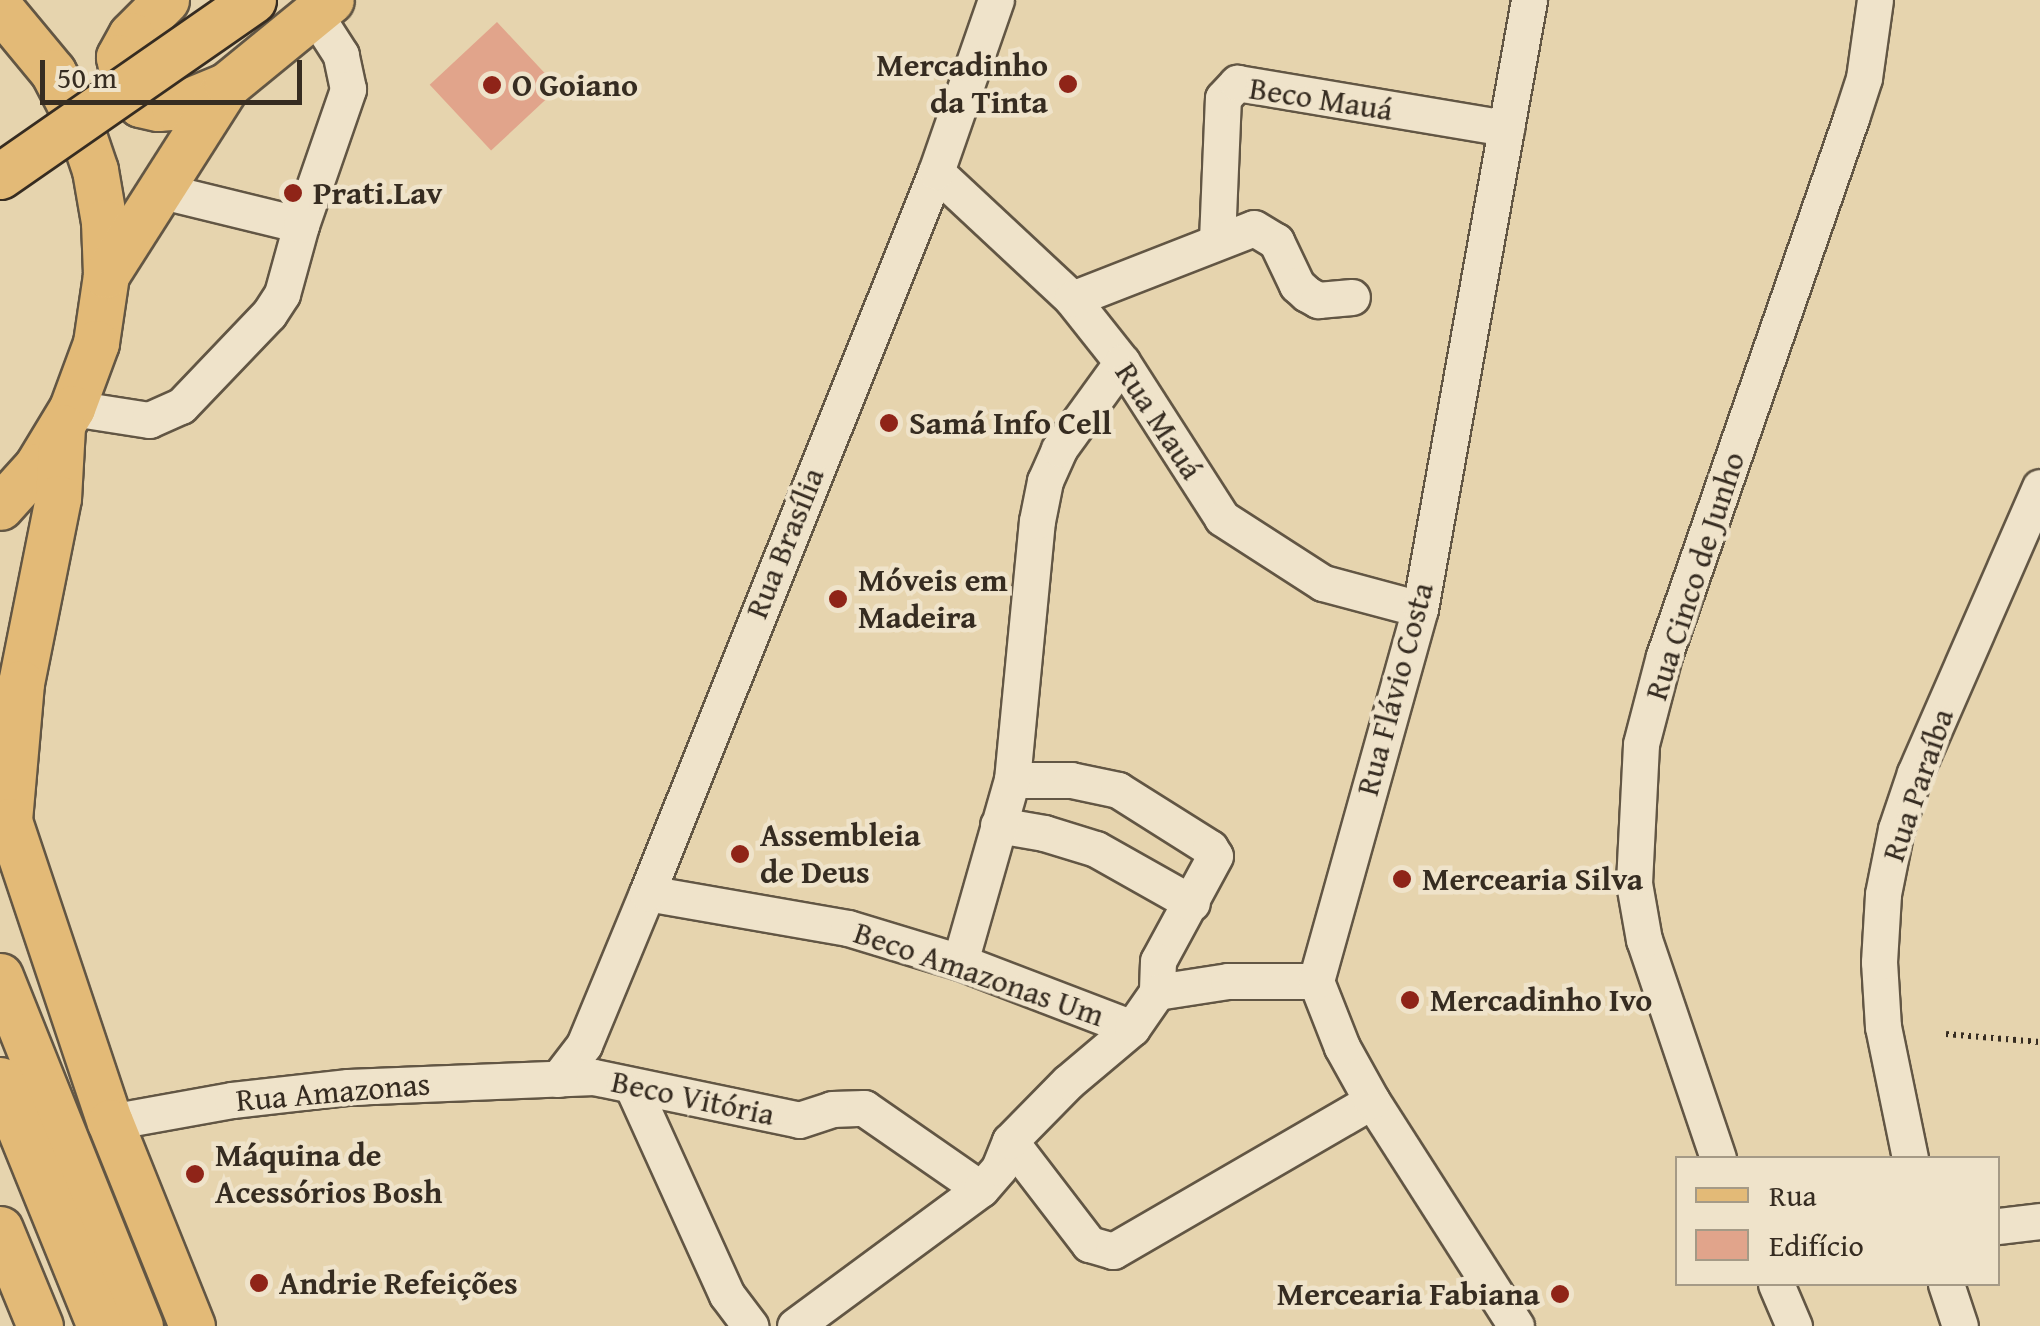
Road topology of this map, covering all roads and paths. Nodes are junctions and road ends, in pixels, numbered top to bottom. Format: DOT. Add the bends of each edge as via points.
graph roads {
  1 [pos="166,0"];
  2 [pos="253,0"];
  3 [pos="996,0"];
  4 [pos="1529,0"];
  5 [pos="1875,0"];
  6 [pos="323,6"];
  7 [pos="0,8"];
  8 [pos="227,85"];
  9 [pos="1506,128"];
  10 [pos="936,172"];
  11 [pos="0,176"];
  12 [pos="162,190"];
  13 [pos="300,225"];
  14 [pos="1217,240"];
  15 [pos="106,275"];
  16 [pos="1352,296"];
  17 [pos="1072,299"];
  18 [pos="1122,362"];
  19 [pos="67,417"];
  20 [pos="2040,487"];
  21 [pos="0,507"];
  22 [pos="1420,609"];
  23 [pos="1012,780"];
  24 [pos="4,807"];
  25 [pos="998,825"];
  26 [pos="647,892"];
  27 [pos="1192,903"];
  28 [pos="960,962"];
  29 [pos="0,976"];
  30 [pos="1316,982"];
  31 [pos="1158,992"];
  32 [pos="1132,1028"];
  33 [pos="1946,1034"];
  34 [pos="2040,1042"];
  35 [pos="558,1078"];
  36 [pos="0,1080"];
  37 [pos="634,1088"];
  38 [pos="1372,1102"];
  39 [pos="110,1122"];
  40 [pos="1010,1141"];
  41 [pos="1714,1148"];
  42 [pos="1910,1156"];
  43 [pos="981,1190"];
  44 [pos="2040,1221"];
  45 [pos="2000,1226"];
  46 [pos="0,1229"];
  47 [pos="1777,1286"];
  48 [pos="1947,1286"];
  49 [pos="196,1323"];
  50 [pos="38,1324"];
  51 [pos="100,1326"];
  52 [pos="140,1326"];
  53 [pos="750,1326"];
  54 [pos="796,1326"];
  55 [pos="1516,1326"];
  56 [pos="1794,1326"];
  57 [pos="1960,1326"];
  1 -- 8 [label="main road" via="131,35 119,58 124,81 140,104 174,106"];
  2 -- 11 [label="main road, bridge"];
  3 -- 10 [label="street, Rua Brasília"];
  4 -- 9 [label="street, Rua Flávio Costa"];
  5 -- 41 [label="street, Rua Cinco de Junho" via="1864,78 1664,656 1641,744 1634,883 1644,940"];
  6 -- 8 [label="main road"];
  6 -- 13 [label="street" via="348,89"];
  7 -- 15 [label="main road" via="53,72 78,120 95,170"];
  8 -- 12 [label="main road"];
  9 -- 14 [label="street, Beco Mauá" via="1236,84 1223,98"];
  9 -- 22 [label="street, Rua Flávio Costa"];
  10 -- 17 [label="street, Rua Mauá"];
  10 -- 26 [label="street, Rua Brasília"];
  12 -- 13 [label="street"];
  12 -- 15 [label="main road"];
  13 -- 19 [label="street" via="282,294 269,314 181,406 150,420"];
  14 -- 16 [label="street" via="1254,228 1276,241 1307,294 1318,300"];
  14 -- 17 [label="street"];
  15 -- 19 [label="main road" via="96,343"];
  17 -- 18 [label="street, Rua Mauá"];
  18 -- 22 [label="street, Rua Mauá" via="1222,518 1322,583"];
  18 -- 23 [label="street" via="1059,449 1045,481"];
  19 -- 21 [label="main road" via="37,466"];
  19 -- 24 [label="main road"];
  20 -- 42 [label="street, Rua Paraíba" via="1915,773 1882,894 1883,1027"];
  22 -- 30 [label="street, Rua Flávio Costa"];
  23 -- 25 [label="street"];
  23 -- 27 [label="street" via="1071,780 1118,790 1203,842 1215,856"];
  24 -- 39 [label="main road"];
  25 -- 27 [label="street" via="1096,849"];
  25 -- 28 [label="street"];
  26 -- 28 [label="street, Beco Amazonas Um" via="848,928"];
  26 -- 35 [label="street, Rua Brasília" via="584,1045"];
  27 -- 31 [label="street" via="1158,960"];
  28 -- 32 [label="street, Beco Amazonas Um"];
  29 -- 52 [label="main road"];
  30 -- 31 [label="street" via="1228,980"];
  30 -- 38 [label="street"];
  31 -- 32 [label="street"];
  32 -- 40 [label="street"];
  33 -- 34 [label="path"];
  35 -- 37 [label="street, Beco Vitória" via="594,1077"];
  35 -- 39 [label="street, Rua Amazonas" via="348,1086"];
  36 -- 51 [label="main road"];
  37 -- 43 [label="street, Beco Vitória" via="799,1120 864,1108"];
  37 -- 53 [label="street" via="728,1294"];
  38 -- 40 [label="street" via="1113,1251 1089,1244"];
  38 -- 55 [label="street"];
  39 -- 49 [label="main road"];
  40 -- 43 [label="street"];
  43 -- 54 [label="street"];
  44 -- 45 [label="street"];
  46 -- 50 [label="main road"];
  47 -- 56 [label="street"];
  48 -- 57 [label="street"];
}
